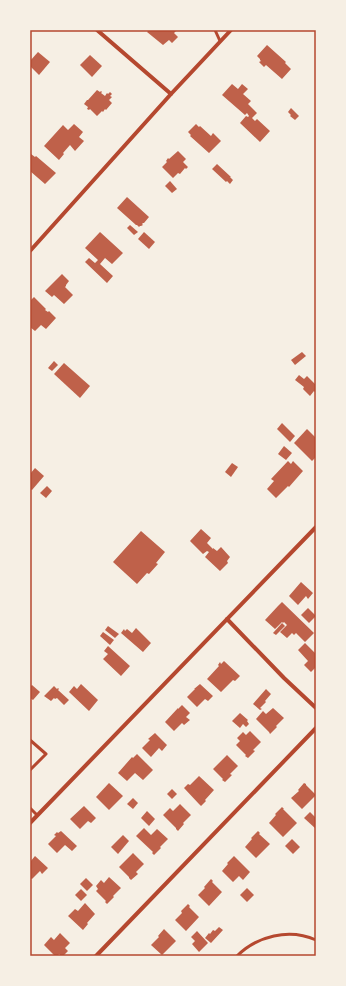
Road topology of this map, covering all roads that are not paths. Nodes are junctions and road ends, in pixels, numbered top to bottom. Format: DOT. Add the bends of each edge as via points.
graph roads {
  1 [pos="97,30"];
  2 [pos="215,30"];
  3 [pos="231,30"];
  4 [pos="220,41"];
  5 [pos="171,94"];
  6 [pos="30,251"];
  7 [pos="316,527"];
  8 [pos="227,619"];
  9 [pos="316,708"];
  10 [pos="316,728"];
  11 [pos="30,740"];
  12 [pos="30,770"];
  13 [pos="30,808"];
  14 [pos="37,816"];
  15 [pos="30,823"];
  16 [pos="316,940"];
  17 [pos="96,956"];
  18 [pos="236,956"];
  1 -- 5 [label="street"];
  2 -- 4 [label="lane"];
  3 -- 4 [label="street"];
  4 -- 5 [label="street"];
  5 -- 6 [label="street"];
  7 -- 8 [label="street"];
  8 -- 9 [label="street"];
  8 -- 14 [label="street"];
  10 -- 17 [label="street"];
  11 -- 12 [label="lane" via="46,754"];
  13 -- 14 [label="lane"];
  14 -- 15 [label="street"];
  16 -- 18 [label="lane" via="289,934 267,937 250,945"];
}
